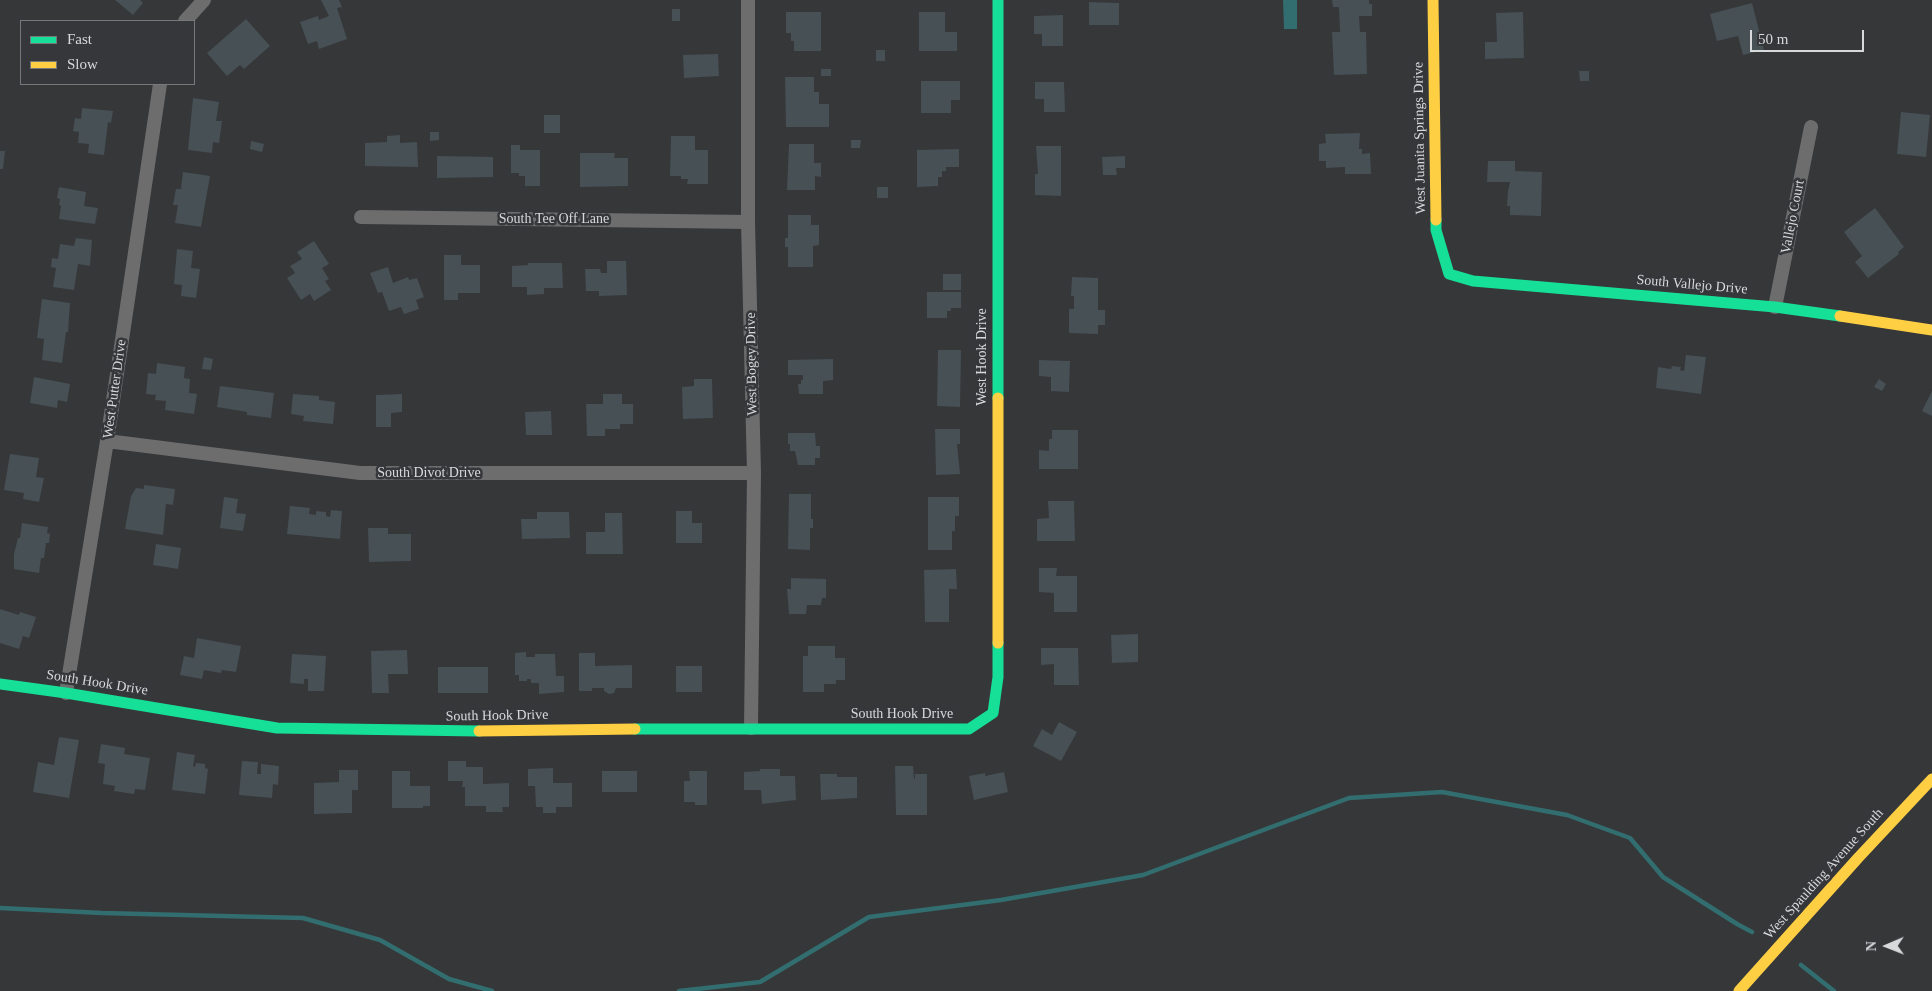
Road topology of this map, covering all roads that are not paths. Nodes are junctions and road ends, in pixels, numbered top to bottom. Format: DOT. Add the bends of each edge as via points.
graph roads {
  1 [pos="204,0"];
  2 [pos="748,0"];
  3 [pos="998,0"];
  4 [pos="1433,0"];
  5 [pos="186,20"];
  6 [pos="160,85"];
  7 [pos="1811,127"];
  8 [pos="360,217"];
  9 [pos="748,222"];
  10 [pos="1449,274"];
  11 [pos="1775,307"];
  12 [pos="1932,330"];
  13 [pos="107,442"];
  14 [pos="754,473"];
  15 [pos="0,684"];
  16 [pos="66,693"];
  17 [pos="993,713"];
  18 [pos="751,728"];
  19 [pos="1932,779"];
  20 [pos="1739,991"];
  1 -- 5 [label="street"];
  2 -- 9 [label="street, West Bogey Drive"];
  3 -- 17 [label="street, West Hook Drive" via="998,677"];
  4 -- 10 [label="street, West Juanita Springs Drive" via="1436,230"];
  6 -- 13 [label="street, West Putter Drive"];
  7 -- 11 [label="street, Vallejo Court"];
  8 -- 9 [label="street, South Tee Off Lane"];
  9 -- 14 [label="street, West Bogey Drive"];
  10 -- 11 [label="street, South Vallejo Drive" via="1473,281"];
  11 -- 12 [label="street, South Vallejo Drive"];
  13 -- 14 [label="street, South Divot Drive" via="360,473"];
  13 -- 16 [label="street, West Putter Drive"];
  14 -- 18 [label="street, West Bogey Drive"];
  15 -- 16 [label="street, South Hook Drive"];
  16 -- 18 [label="street, South Hook Drive" via="277,728 441,732"];
  17 -- 18 [label="street, South Hook Drive" via="969,729"];
  19 -- 20 [label="street, West Spaulding Avenue South"];
}
